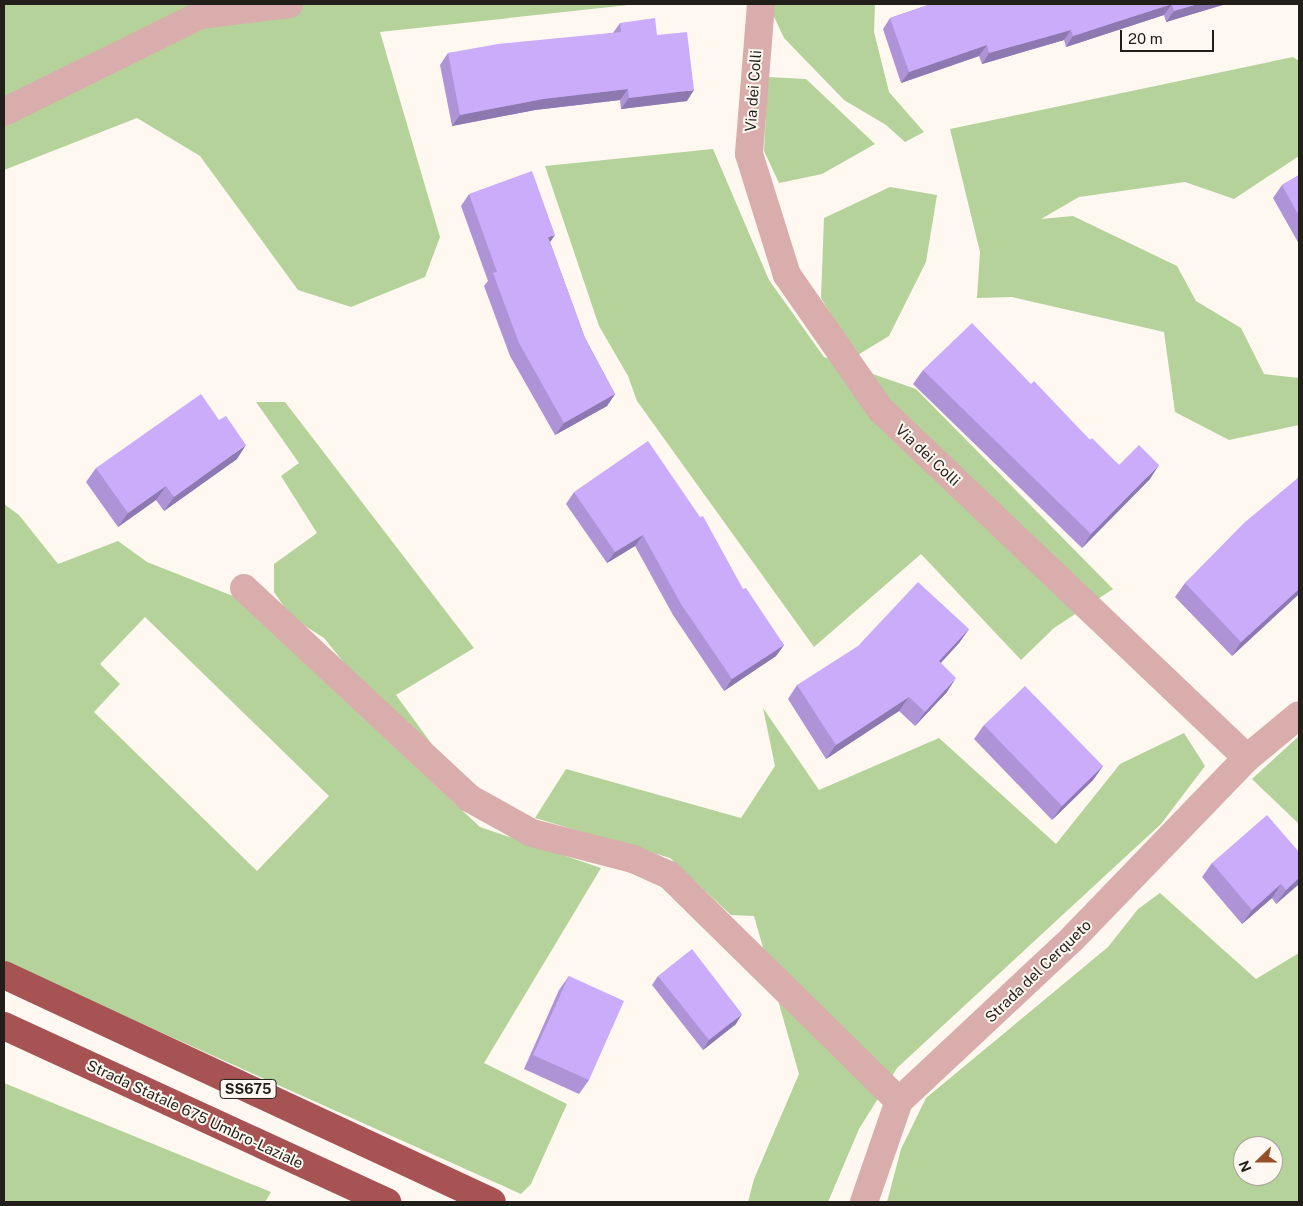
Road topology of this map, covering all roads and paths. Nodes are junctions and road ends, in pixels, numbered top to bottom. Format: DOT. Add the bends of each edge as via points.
graph roads {
  1 [pos="289,4"];
  2 [pos="761,4"];
  3 [pos="4,112"];
  4 [pos="244,588"];
  5 [pos="1299,715"];
  6 [pos="1247,758"];
  7 [pos="4,976"];
  8 [pos="4,1026"];
  9 [pos="899,1101"];
  10 [pos="386,1202"];
  11 [pos="492,1202"];
  12 [pos="864,1202"];
  1 -- 3 [label="street" via="200,16"];
  2 -- 6 [label="street, Via dei Colli" via="750,154 787,275 881,410"];
  4 -- 9 [label="street" via="469,798 532,833 633,859 669,875"];
  5 -- 6 [label="street"];
  6 -- 9 [label="street, Strada del Cerqueto" via="1073,938"];
  7 -- 11 [label="highway, SS675"];
  8 -- 10 [label="highway, Strada Statale 675 Umbro-Laziale / SS675"];
  9 -- 12 [label="street, Strada del Cerqueto"];
}
